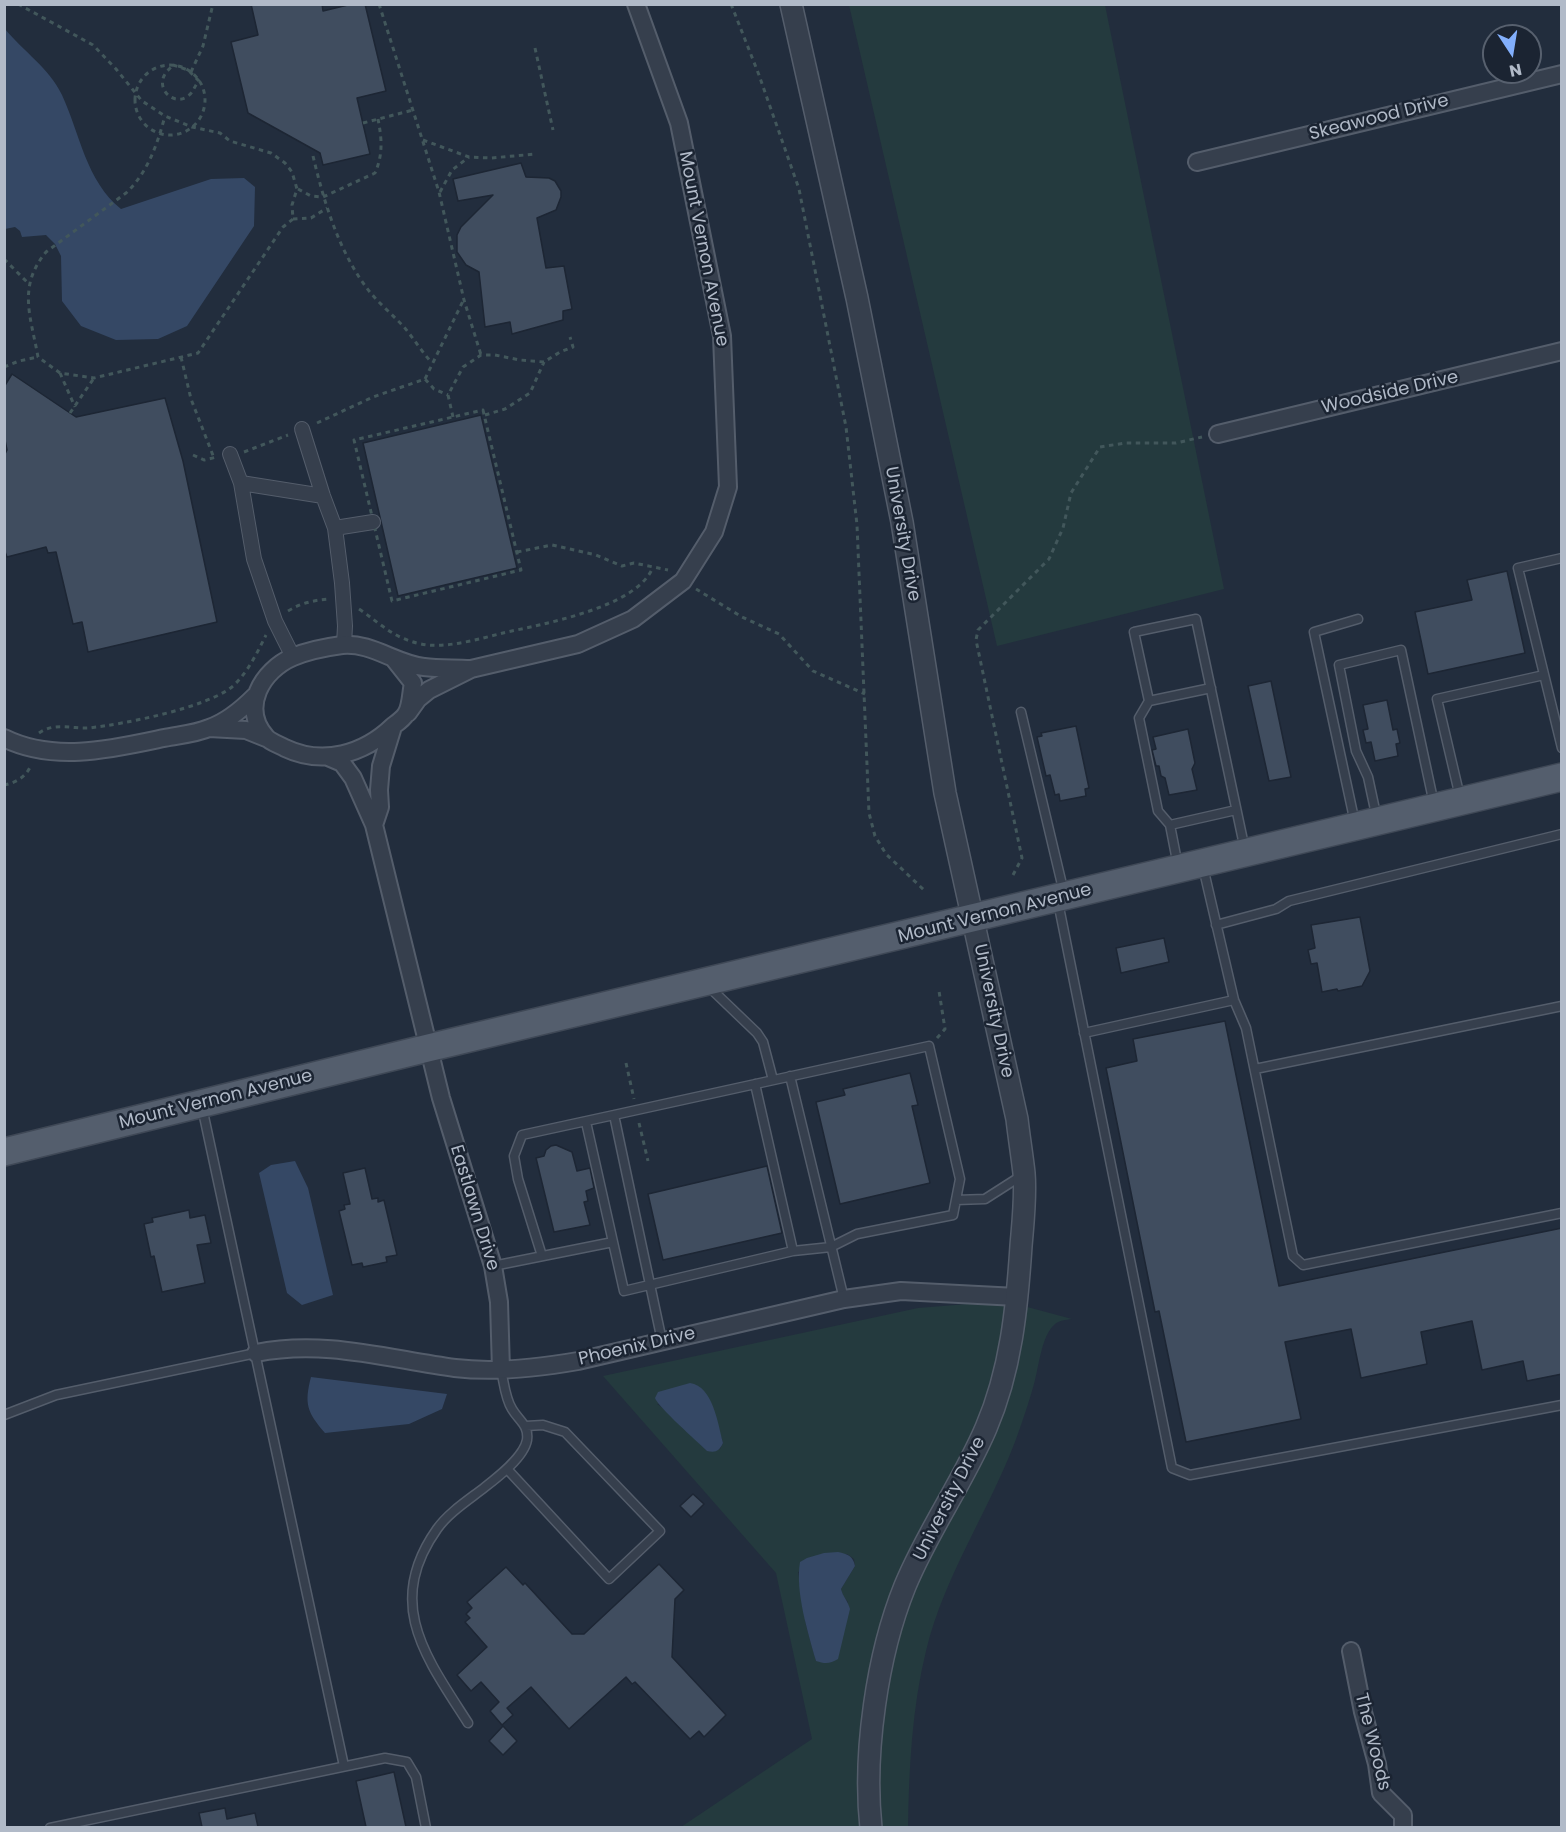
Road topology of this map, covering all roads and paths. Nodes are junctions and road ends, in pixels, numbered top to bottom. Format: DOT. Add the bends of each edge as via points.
graph roads {
  1 [pos="213,4"];
  2 [pos="379,4"];
  3 [pos="636,4"];
  4 [pos="731,4"];
  5 [pos="791,4"];
  6 [pos="19,5"];
  7 [pos="535,48"];
  8 [pos="173,65"];
  9 [pos="191,72"];
  10 [pos="1562,74"];
  11 [pos="199,81"];
  12 [pos="136,93"];
  13 [pos="413,110"];
  14 [pos="165,116"];
  15 [pos="378,119"];
  16 [pos="363,123"];
  17 [pos="192,127"];
  18 [pos="553,130"];
  19 [pos="160,134"];
  20 [pos="423,140"];
  21 [pos="536,154"];
  22 [pos="313,156"];
  23 [pos="469,157"];
  24 [pos="1197,162"];
  25 [pos="297,189"];
  26 [pos="439,192"];
  27 [pos="323,197"];
  28 [pos="327,208"];
  29 [pos="293,219"];
  30 [pos="4,259"];
  31 [pos="28,283"];
  32 [pos="464,300"];
  33 [pos="570,337"];
  34 [pos="1562,351"];
  35 [pos="481,355"];
  36 [pos="38,357"];
  37 [pos="182,357"];
  38 [pos="544,362"];
  39 [pos="432,363"];
  40 [pos="4,367"];
  41 [pos="60,373"];
  42 [pos="94,378"];
  43 [pos="425,379"];
  44 [pos="448,395"];
  45 [pos="75,407"];
  46 [pos="70,413"];
  47 [pos="484,416"];
  48 [pos="453,417"];
  49 [pos="302,429"];
  50 [pos="1218,434"];
  51 [pos="230,454"];
  52 [pos="193,455"];
  53 [pos="214,458"];
  54 [pos="241,483"];
  55 [pos="323,496"];
  56 [pos="373,522"];
  57 [pos="335,528"];
  58 [pos="517,552"];
  59 [pos="1562,558"];
  60 [pos="683,581"];
  61 [pos="1358,619"];
  62 [pos="344,645"];
  63 [pos="293,657"];
  64 [pos="394,659"];
  65 [pos="471,669"];
  66 [pos="1544,675"];
  67 [pos="1211,688"];
  68 [pos="865,694"];
  69 [pos="255,696"];
  70 [pos="1149,701"];
  71 [pos="1021,712"];
  72 [pos="408,713"];
  73 [pos="393,726"];
  74 [pos="209,728"];
  75 [pos="4,738"];
  76 [pos="266,738"];
  77 [pos="1562,748"];
  78 [pos="328,757"];
  79 [pos="32,761"];
  80 [pos="1562,777"];
  81 [pos="4,785"];
  82 [pos="1461,801"];
  83 [pos="1435,808"];
  84 [pos="1236,810"];
  85 [pos="1367,824"];
  86 [pos="374,825"];
  87 [pos="1170,825"];
  88 [pos="1562,834"];
  89 [pos="1246,853"];
  90 [pos="1190,867"];
  91 [pos="1013,875"];
  92 [pos="924,890"];
  93 [pos="1061,898"];
  94 [pos="973,919"];
  95 [pos="1216,925"];
  96 [pos="705,983"];
  97 [pos="939,991"];
  98 [pos="1234,1000"];
  99 [pos="1562,1006"];
  100 [pos="1084,1033"];
  101 [pos="929,1046"];
  102 [pos="428,1048"];
  103 [pos="1255,1070"];
  104 [pos="790,1076"];
  105 [pos="773,1080"];
  106 [pos="755,1084"];
  107 [pos="202,1104"];
  108 [pos="614,1115"];
  109 [pos="586,1122"];
  110 [pos="4,1152"];
  111 [pos="1024,1174"];
  112 [pos="956,1200"];
  113 [pos="1562,1213"];
  114 [pos="613,1242"];
  115 [pos="831,1247"];
  116 [pos="793,1251"];
  117 [pos="543,1256"];
  118 [pos="493,1266"];
  119 [pos="649,1285"];
  120 [pos="1017,1297"];
  121 [pos="844,1299"];
  122 [pos="662,1341"];
  123 [pos="256,1353"];
  124 [pos="501,1370"];
  125 [pos="1562,1405"];
  126 [pos="4,1415"];
  127 [pos="526,1426"];
  128 [pos="508,1470"];
  129 [pos="1351,1651"];
  130 [pos="468,1724"];
  131 [pos="344,1766"];
  132 [pos="50,1827"];
  133 [pos="426,1827"];
  134 [pos="871,1827"];
  135 [pos="1403,1827"];
  1 -- 9 [label="path" via="203,46"];
  2 -- 13 [label="path"];
  3 -- 60 [label="street, Mount Vernon Avenue" via="678,123 722,336 728,487 714,532"];
  4 -- 68 [label="path" via="799,189 846,427 857,525"];
  5 -- 94 [label="street, University Drive" via="902,522 945,793"];
  6 -- 12 [label="path" via="93,45"];
  7 -- 18 [label="path"];
  8 -- 9 [label="path"];
  8 -- 11 [label="path" via="162,82 170,97 186,98"];
  8 -- 12 [label="path" via="152,70 143,77"];
  9 -- 11 [label="path"];
  10 -- 24 [label="street, Skeawood Drive"];
  11 -- 17 [label="path" via="205,102"];
  12 -- 14 [label="path"];
  12 -- 19 [label="path" via="140,118"];
  13 -- 15 [label="path"];
  13 -- 20 [label="path"];
  14 -- 17 [label="path"];
  14 -- 19 [label="path"];
  15 -- 16 [label="path"];
  15 -- 27 [label="path" via="382,139 375,173"];
  17 -- 19 [label="path" via="178,134"];
  17 -- 25 [label="path" via="220,133 230,141 271,153 292,172"];
  19 -- 31 [label="path" via="137,182 46,252"];
  20 -- 23 [label="path"];
  20 -- 26 [label="path"];
  21 -- 23 [label="path"];
  22 -- 27 [label="path"];
  23 -- 26 [label="path" via="452,170"];
  25 -- 27 [label="path"];
  25 -- 29 [label="path"];
  26 -- 32 [label="path"];
  27 -- 28 [label="path"];
  28 -- 29 [label="path" via="311,218"];
  28 -- 39 [label="path" via="368,290"];
  29 -- 37 [label="path" via="283,227 198,353"];
  30 -- 31 [label="path"];
  31 -- 36 [label="path"];
  32 -- 35 [label="path"];
  32 -- 39 [label="path"];
  33 -- 38 [label="path" via="573,347"];
  34 -- 50 [label="street, Woodside Drive"];
  35 -- 38 [label="path"];
  35 -- 44 [label="path" via="463,367"];
  36 -- 40 [label="path"];
  36 -- 41 [label="path"];
  37 -- 42 [label="path"];
  37 -- 53 [label="path" via="191,399"];
  38 -- 47 [label="path" via="530,393 506,409"];
  39 -- 43 [label="path"];
  41 -- 42 [label="path"];
  41 -- 45 [label="path"];
  42 -- 45 [label="path"];
  43 -- 44 [label="path" via="434,389"];
  43 -- 49 [label="path"];
  44 -- 48 [label="path"];
  45 -- 46 [label="path"];
  47 -- 48 [label="path" via="483,410"];
  47 -- 58 [label="path"];
  48 -- 56 [label="path" via="354,440"];
  49 -- 51 [label="path"];
  49 -- 55 [label="street"];
  50 -- 91 [label="path" via="1176,443 1100,447 1071,493 1063,528 1049,559 978,630 976,640 1022,858"];
  51 -- 53 [label="path"];
  51 -- 54 [label="street"];
  52 -- 53 [label="path" via="204,460"];
  54 -- 55 [label="street"];
  54 -- 63 [label="street" via="254,559 275,621"];
  55 -- 57 [label="street"];
  56 -- 57 [label="street"];
  56 -- 58 [label="path" via="392,601 521,570"];
  57 -- 62 [label="street"];
  58 -- 60 [label="path" via="552,545 596,555 622,567 634,563 669,570"];
  59 -- 66 [label="lane" via="1518,568"];
  60 -- 65 [label="street, Mount Vernon Avenue" via="633,619 579,644"];
  60 -- 68 [label="path" via="742,617 779,634 813,671"];
  61 -- 85 [label="lane" via="1314,632"];
  62 -- 63 [label="street, Mount Vernon Avenue"];
  62 -- 64 [label="street, Mount Vernon Avenue" via="368,647"];
  63 -- 69 [label="street, Mount Vernon Avenue" via="266,676"];
  64 -- 65 [label="street, Mount Vernon Avenue" via="425,667"];
  64 -- 72 [label="street, Mount Vernon Avenue" via="413,683"];
  65 -- 72 [label="street, Mount Vernon Avenue" via="429,690"];
  66 -- 77 [label="lane"];
  66 -- 82 [label="lane" via="1437,699"];
  67 -- 70 [label="lane"];
  67 -- 70 [label="lane" via="1196,619 1134,632"];
  67 -- 84 [label="lane"];
  68 -- 92 [label="path" via="870,813 875,836 886,854"];
  69 -- 74 [label="street, Mount Vernon Avenue" via="242,710"];
  69 -- 76 [label="street" via="255,718"];
  70 -- 87 [label="lane" via="1139,718 1158,811"];
  71 -- 93 [label="lane"];
  72 -- 73 [label="street, Mount Vernon Avenue"];
  73 -- 78 [label="street, Mount Vernon Avenue" via="379,740 356,752"];
  73 -- 86 [label="street" via="381,766 380,807"];
  74 -- 75 [label="street, Mount Vernon Avenue" via="105,751 59,752 19,745"];
  74 -- 76 [label="street, Mount Vernon Avenue" via="246,730"];
  76 -- 78 [label="street, Mount Vernon Avenue" via="300,755"];
  78 -- 86 [label="street" via="342,763 353,778"];
  79 -- 81 [label="path" via="22,777"];
  80 -- 82 [label="main road, Mount Vernon Avenue"];
  82 -- 83 [label="main road, Mount Vernon Avenue"];
  83 -- 85 [label="main road, Mount Vernon Avenue"];
  83 -- 85 [label="lane" via="1401,650 1340,664 1356,751 1368,777"];
  84 -- 87 [label="lane"];
  84 -- 89 [label="lane"];
  85 -- 89 [label="main road, Mount Vernon Avenue"];
  86 -- 102 [label="street"];
  87 -- 90 [label="lane"];
  88 -- 95 [label="lane" via="1289,901 1276,909"];
  89 -- 90 [label="main road, Mount Vernon Avenue"];
  90 -- 93 [label="main road, Mount Vernon Avenue"];
  90 -- 95 [label="lane"];
  93 -- 94 [label="main road, Mount Vernon Avenue"];
  93 -- 100 [label="lane"];
  94 -- 96 [label="main road, Mount Vernon Avenue"];
  94 -- 111 [label="street, University Drive" via="1017,1119"];
  95 -- 98 [label="lane"];
  96 -- 102 [label="main road, Mount Vernon Avenue"];
  96 -- 105 [label="lane" via="757,1033"];
  97 -- 101 [label="path" via="945,1029"];
  98 -- 100 [label="lane"];
  98 -- 103 [label="lane" via="1246,1028"];
  99 -- 103 [label="lane"];
  100 -- 125 [label="lane" via="1172,1468 1190,1475"];
  101 -- 104 [label="lane"];
  101 -- 112 [label="lane" via="960,1179"];
  102 -- 107 [label="main road, Mount Vernon Avenue"];
  102 -- 118 [label="street, Eastlawn Drive"];
  103 -- 113 [label="lane" via="1293,1256 1303,1265"];
  104 -- 105 [label="lane"];
  104 -- 115 [label="lane"];
  105 -- 106 [label="lane"];
  106 -- 108 [label="lane"];
  106 -- 116 [label="lane"];
  107 -- 110 [label="main road, Mount Vernon Avenue"];
  107 -- 123 [label="lane"];
  108 -- 109 [label="lane"];
  108 -- 119 [label="lane"];
  109 -- 114 [label="lane"];
  109 -- 117 [label="lane" via="522,1135 514,1156"];
  111 -- 112 [label="lane" via="985,1199"];
  111 -- 120 [label="street, University Drive"];
  112 -- 115 [label="lane" via="953,1215 857,1234"];
  114 -- 117 [label="lane"];
  114 -- 119 [label="lane" via="624,1291"];
  115 -- 116 [label="lane"];
  115 -- 121 [label="lane"];
  116 -- 119 [label="lane"];
  117 -- 118 [label="lane"];
  118 -- 124 [label="street, Eastlawn Drive" via="499,1302"];
  119 -- 122 [label="lane"];
  120 -- 121 [label="street, Phoenix Drive" via="901,1291"];
  120 -- 134 [label="street, University Drive" via="1012,1338 986,1428 905,1585 888,1637 875,1700"];
  121 -- 122 [label="street, Phoenix Drive"];
  122 -- 124 [label="street, Phoenix Drive" via="578,1362"];
  123 -- 124 [label="street, Phoenix Drive" via="281,1348 357,1351 457,1368"];
  123 -- 126 [label="lane" via="56,1395"];
  123 -- 131 [label="lane"];
  124 -- 127 [label="lane" via="512,1409"];
  127 -- 128 [label="lane" via="527,1442"];
  127 -- 128 [label="lane" via="543,1425 565,1432 660,1531 609,1579"];
  128 -- 130 [label="lane" via="438,1528 420,1560 412,1586 417,1632 434,1669"];
  129 -- 135 [label="street, The Woods" via="1382,1793 1403,1815"];
  131 -- 132 [label="lane"];
  131 -- 133 [label="lane" via="385,1758 407,1762 416,1777"];
}
